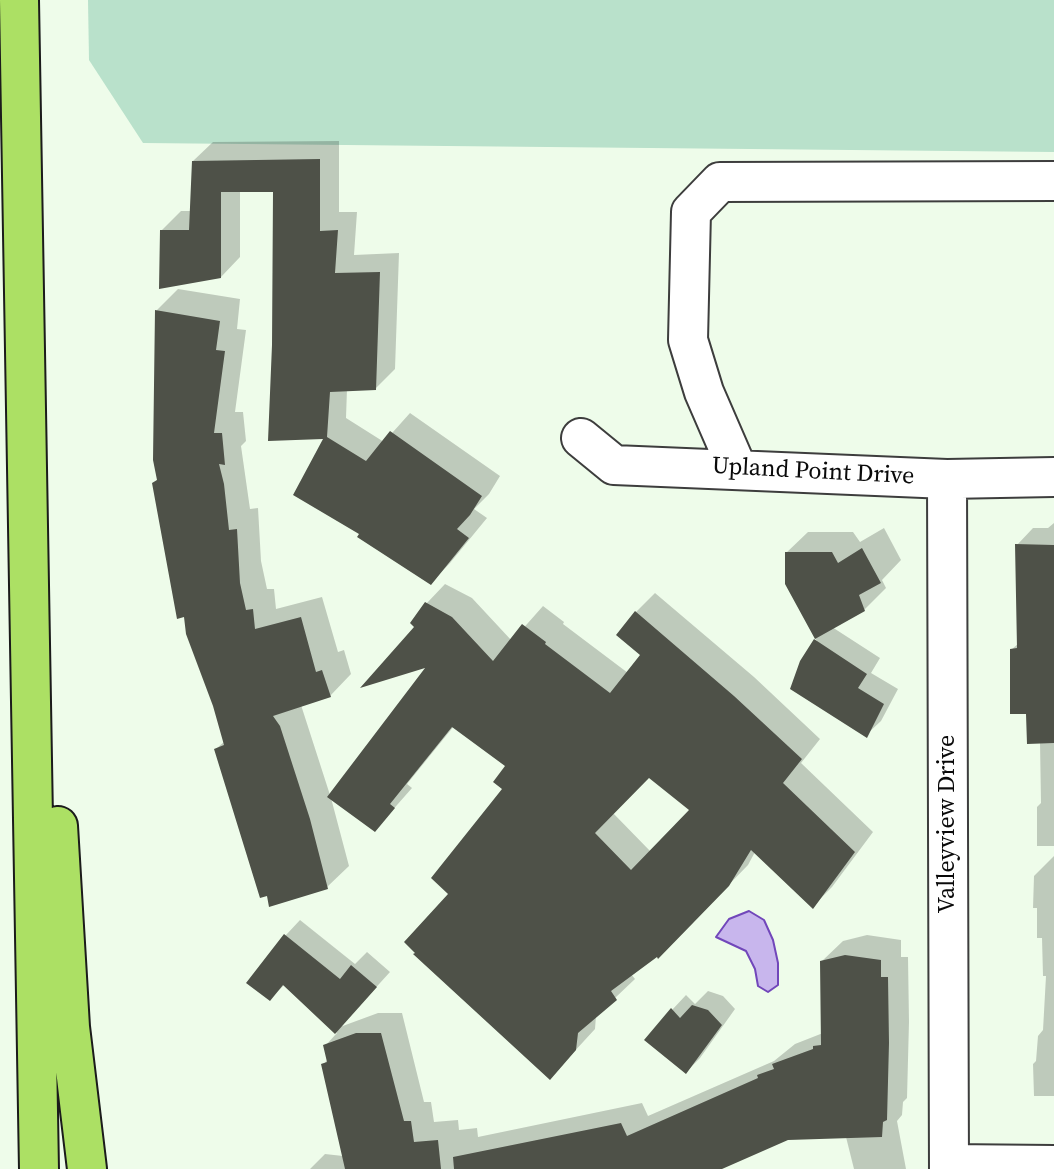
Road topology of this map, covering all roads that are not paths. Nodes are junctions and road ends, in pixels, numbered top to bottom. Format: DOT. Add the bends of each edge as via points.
graph roads {
  1 [pos="19,0"];
  2 [pos="1054,181"];
  3 [pos="23,284"];
  4 [pos="581,438"];
  5 [pos="737,468"];
  6 [pos="1054,477"];
  7 [pos="947,479"];
  8 [pos="1054,1165"];
  9 [pos="949,1167"];
  10 [pos="39,1169"];
  11 [pos="87,1169"];
  1 -- 3 [label="highway"];
  2 -- 5 [label="street" via="720,182 691,212 688,340 704,392"];
  3 -- 10 [label="highway"];
  3 -- 11 [label="highway" via="70,1027"];
  4 -- 5 [label="street, Upland Point Drive" via="614,465"];
  5 -- 7 [label="street, Upland Point Drive"];
  6 -- 7 [label="street, Upland Point Drive"];
  7 -- 9 [label="street, Valleyview Drive"];
  8 -- 9 [label="street"];
}
